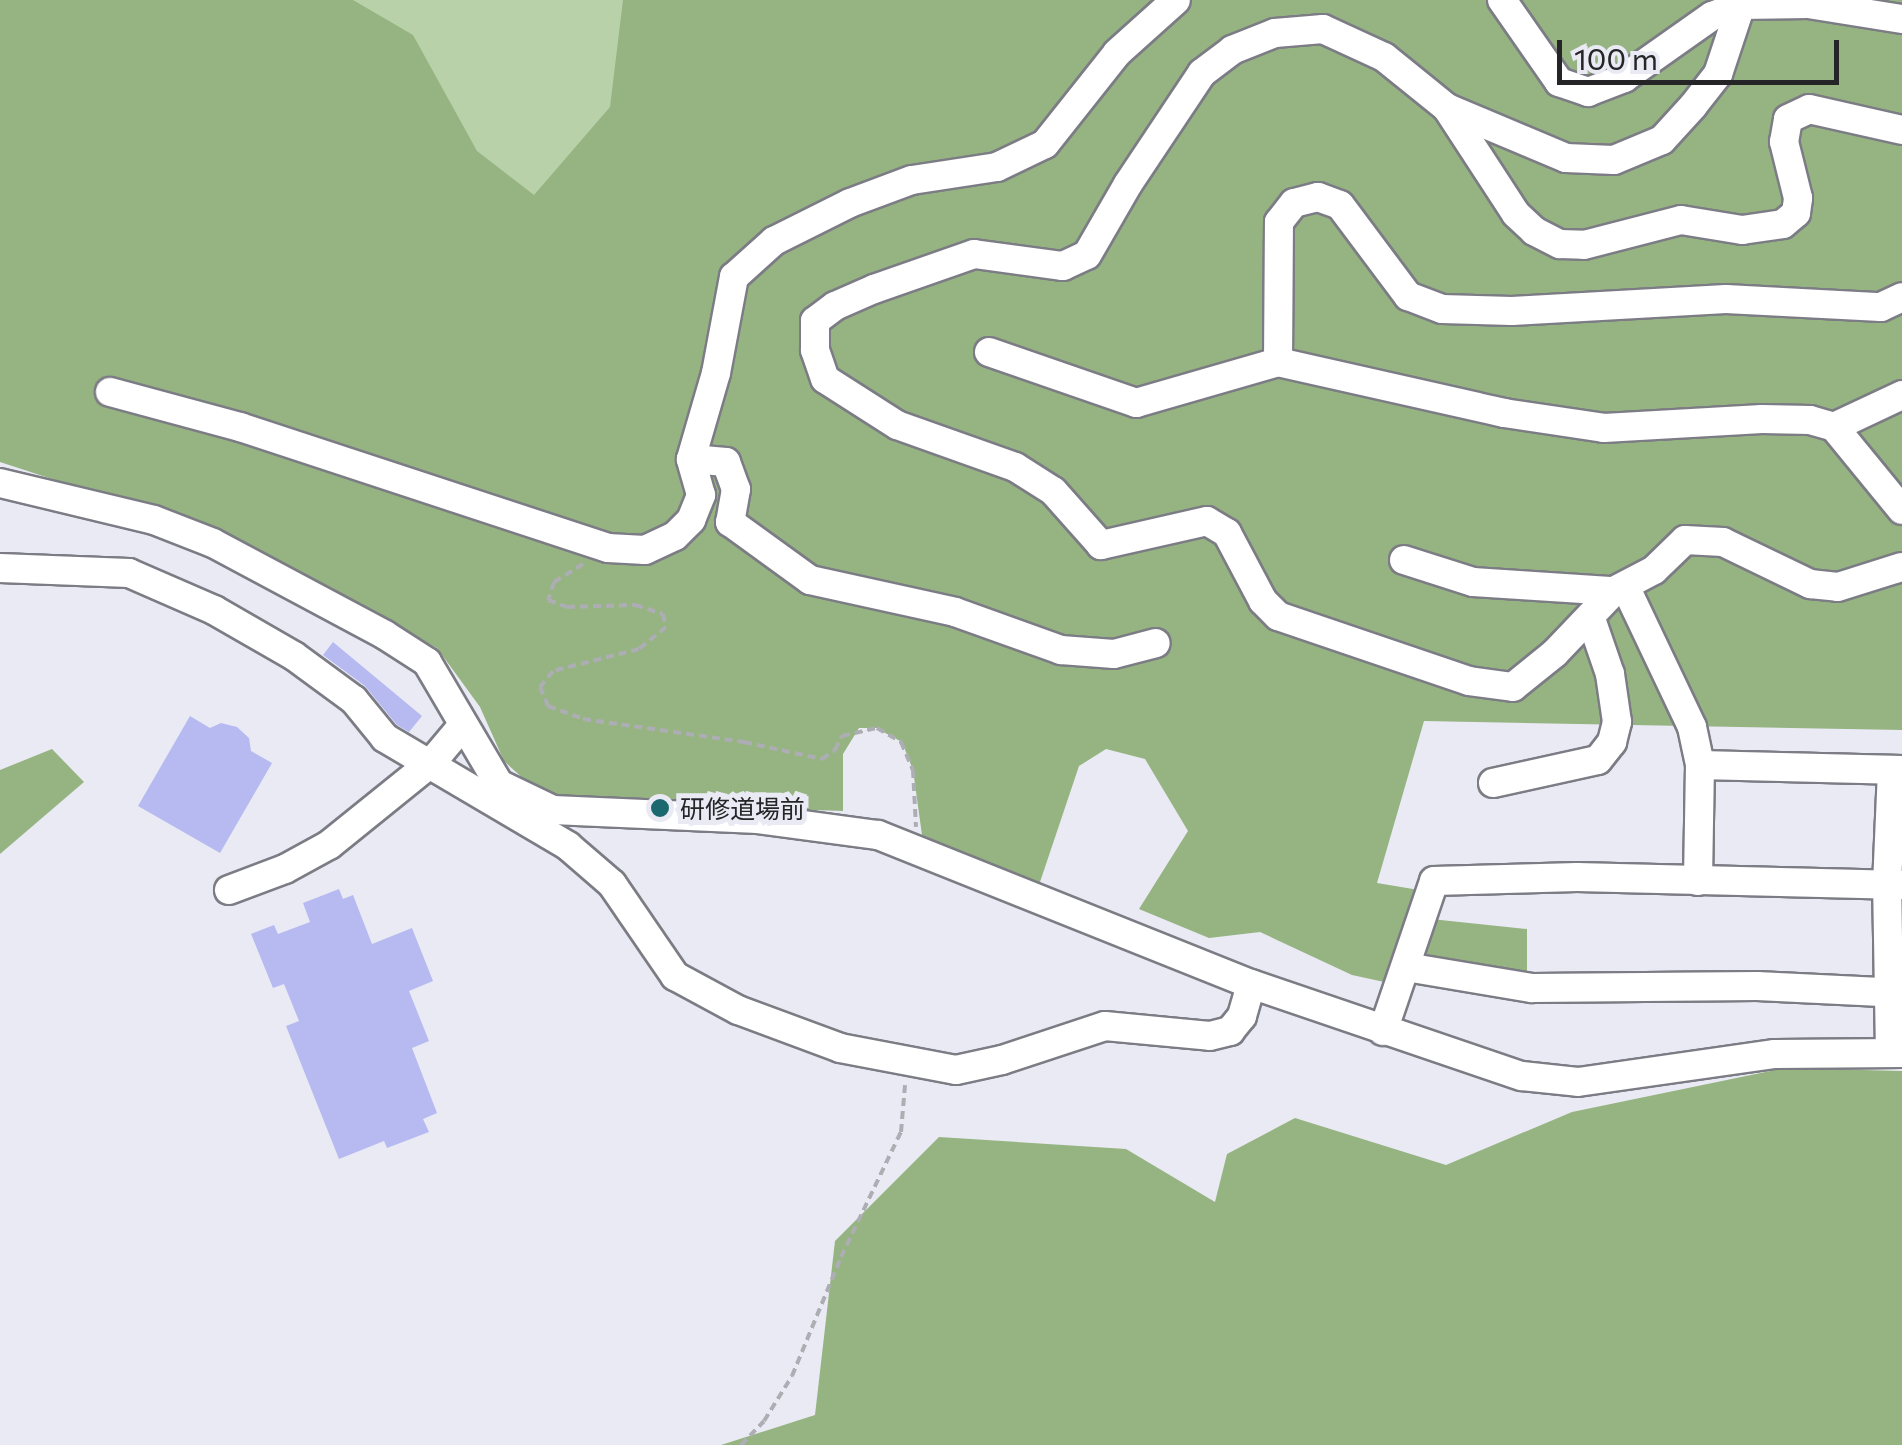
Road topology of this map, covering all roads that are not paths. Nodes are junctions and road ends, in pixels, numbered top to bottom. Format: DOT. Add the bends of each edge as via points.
graph roads {
  1 [pos="1176,0"];
  2 [pos="1502,0"];
  3 [pos="1741,6"];
  4 [pos="1902,20"];
  5 [pos="1447,108"];
  6 [pos="1902,130"];
  7 [pos="1902,297"];
  8 [pos="989,352"];
  9 [pos="1278,362"];
  10 [pos="110,392"];
  11 [pos="1902,396"];
  12 [pos="1834,426"];
  13 [pos="691,459"];
  14 [pos="0,483"];
  15 [pos="1902,510"];
  16 [pos="1404,560"];
  17 [pos="1902,567"];
  18 [pos="0,568"];
  19 [pos="1620,590"];
  20 [pos="1590,616"];
  21 [pos="1156,643"];
  22 [pos="463,725"];
  23 [pos="432,762"];
  24 [pos="1700,765"];
  25 [pos="1897,770"];
  26 [pos="1493,783"];
  27 [pos="1698,881"];
  28 [pos="1894,885"];
  29 [pos="228,890"];
  30 [pos="1406,966"];
  31 [pos="1251,984"];
  32 [pos="1895,993"];
  33 [pos="1383,1031"];
  34 [pos="1896,1053"];
  1 -- 13 [label="street" via="1118,54 1046,144 997,166 912,180 850,204 774,241 734,277"];
  2 -- 3 [label="street" via="1559,82 1588,92 1624,78 1712,16"];
  3 -- 4 [label="street" via="1808,4"];
  3 -- 5 [label="street" via="1718,74 1694,106 1662,140 1614,160 1566,158"];
  5 -- 6 [label="street" via="1516,214 1560,244 1681,220 1742,230 1783,224 1796,213 1798,198 1784,142 1788,120 1809,110"];
  5 -- 20 [label="street" via="1384,57 1323,29 1275,33 1232,50 1202,73 1087,255 1062,266 974,254 928,269 835,306 815,321 815,350 825,379 897,425 1015,468 1053,491 1102,545 1207,520 1227,533 1263,600 1295,622 1468,681 1513,687"];
  7 -- 9 [label="street" via="1881,308 1726,298 1442,309 1408,296 1340,205 1318,197 1294,203 1279,222"];
  8 -- 9 [label="street" via="1136,403"];
  9 -- 12 [label="street" via="1504,413 1604,428 1762,420"];
  10 -- 13 [label="street" via="240,427 608,548 646,550 691,520 701,495"];
  11 -- 12 [label="street"];
  12 -- 15 [label="street"];
  13 -- 21 [label="street" via="726,462 736,489 730,522 810,580 955,612 1061,650 1114,654"];
  14 -- 22 [label="street" via="154,520 213,543 427,662"];
  16 -- 19 [label="street" via="1473,582"];
  17 -- 19 [label="street" via="1838,587 1810,584 1723,542 1685,540"];
  18 -- 23 [label="street" via="129,573 214,610 294,656 354,700 385,738"];
  19 -- 20 [label="street"];
  19 -- 24 [label="street" via="1692,727"];
  20 -- 26 [label="street" via="1610,674 1617,722 1612,742 1598,760"];
  22 -- 23 [label="street"];
  22 -- 31 [label="street" via="499,784 553,810 844,827 916,848"];
  23 -- 29 [label="street" via="329,844"];
  23 -- 31 [label="street" via="568,846 612,884 675,976 702,994 840,1048 956,1070 1105,1026 1210,1036 1230,1031 1242,1016"];
  24 -- 25 [label="street"];
  24 -- 27 [label="street"];
  25 -- 28 [label="street"];
  27 -- 28 [label="street"];
  27 -- 30 [label="street" via="1434,881"];
  28 -- 32 [label="street"];
  30 -- 32 [label="street" via="1532,988 1757,986"];
  30 -- 33 [label="street"];
  31 -- 33 [label="street"];
  32 -- 34 [label="street"];
  33 -- 34 [label="street" via="1522,1076 1578,1082 1775,1054"];
}
